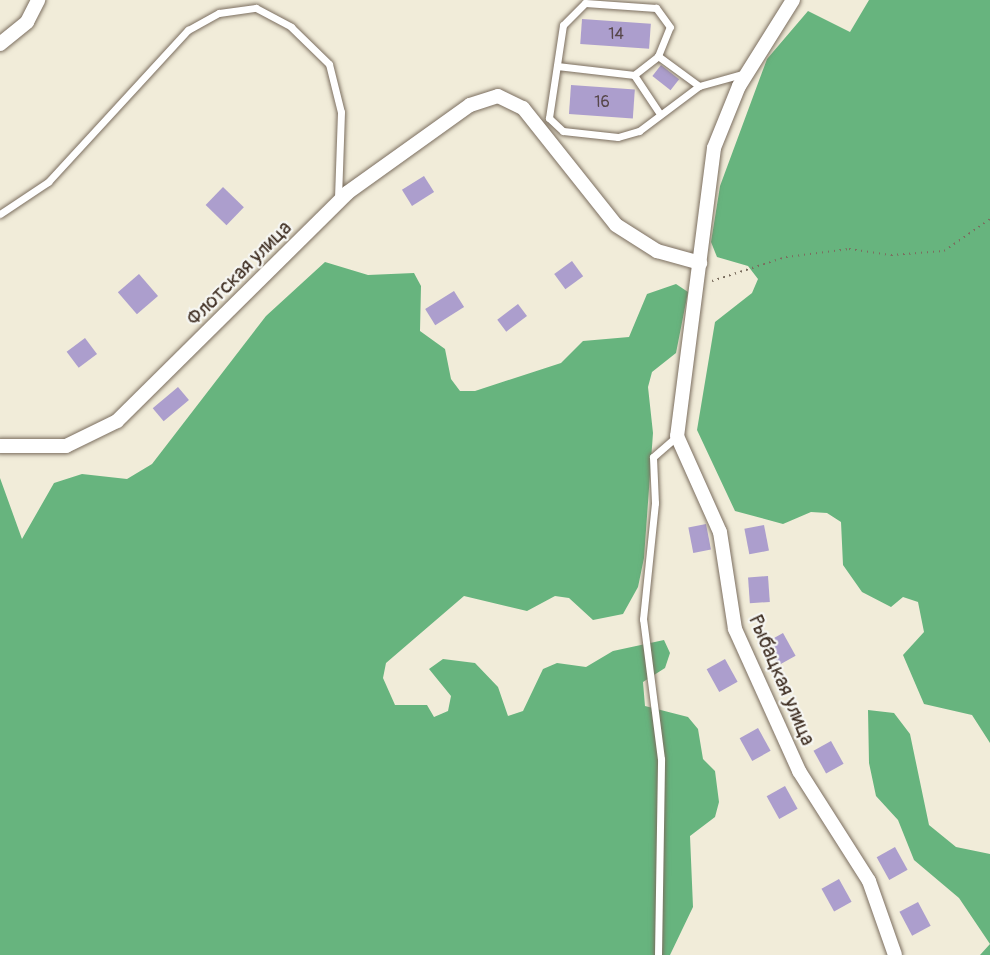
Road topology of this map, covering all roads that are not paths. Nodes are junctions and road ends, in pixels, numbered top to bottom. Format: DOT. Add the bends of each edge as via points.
graph roads {
  1 [pos="38,0"];
  2 [pos="793,0"];
  3 [pos="0,44"];
  4 [pos="658,56"];
  5 [pos="557,66"];
  6 [pos="746,73"];
  7 [pos="634,75"];
  8 [pos="699,86"];
  9 [pos="660,114"];
  10 [pos="338,202"];
  11 [pos="0,214"];
  12 [pos="700,263"];
  13 [pos="677,436"];
  14 [pos="0,446"];
  15 [pos="658,955"];
  16 [pos="895,955"];
  1 -- 3 [label="street" via="27,22"];
  2 -- 6 [label="street"];
  4 -- 5 [label="lane" via="670,27 656,8 585,3 563,25"];
  4 -- 7 [label="lane"];
  4 -- 8 [label="lane"];
  5 -- 7 [label="lane"];
  5 -- 9 [label="lane" via="549,118 563,131 618,137 639,131"];
  6 -- 8 [label="lane"];
  6 -- 12 [label="street" via="714,148"];
  7 -- 9 [label="lane"];
  8 -- 9 [label="lane"];
  10 -- 11 [label="lane" via="341,112 329,64 291,27 256,8 219,13 188,30 48,183"];
  10 -- 12 [label="street, Флотская улица" via="470,105 498,96 523,108 616,225 657,251"];
  10 -- 14 [label="street, Флотская улица" via="117,421 66,446"];
  12 -- 13 [label="street"];
  13 -- 15 [label="lane" via="653,457 655,503 643,619 661,759"];
  13 -- 16 [label="street, Рыбацкая улица" via="720,532 735,629 799,771 869,881"];
}
